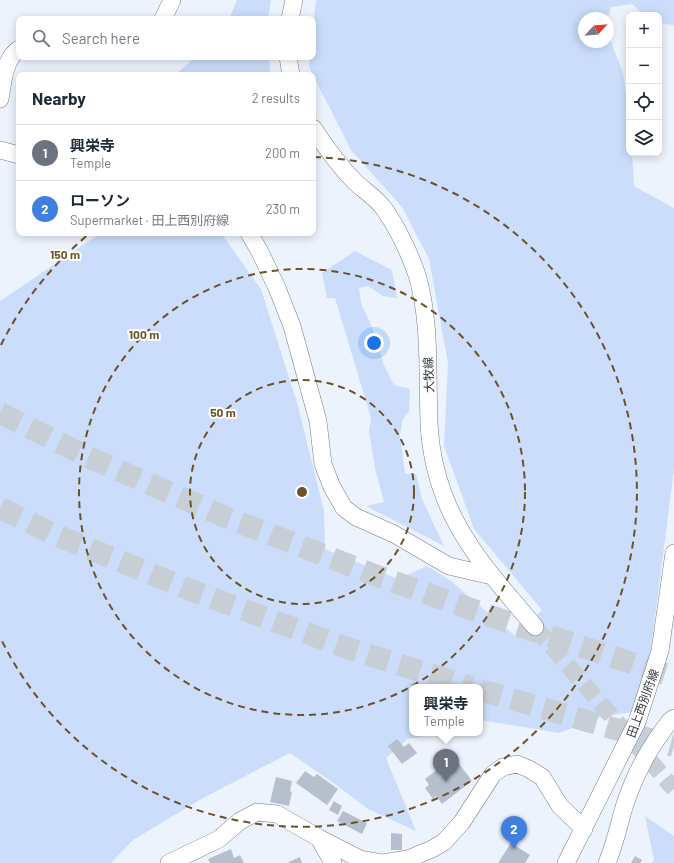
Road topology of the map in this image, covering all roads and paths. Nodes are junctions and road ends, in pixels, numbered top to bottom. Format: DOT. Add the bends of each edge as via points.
graph roads {
  1 [pos="172,0"];
  2 [pos="294,0"];
  3 [pos="164,16"];
  4 [pos="291,16"];
  5 [pos="16,53"];
  6 [pos="288,60"];
  7 [pos="290,72"];
  8 [pos="0,99"];
  9 [pos="316,132"];
  10 [pos="0,150"];
  11 [pos="16,154"];
  12 [pos="251,236"];
  13 [pos="674,554"];
  14 [pos="492,576"];
  15 [pos="535,627"];
  16 [pos="674,718"];
  17 [pos="584,829"];
  18 [pos="319,838"];
  19 [pos="190,858"];
  20 [pos="169,863"];
  21 [pos="333,863"];
  22 [pos="566,863"];
  23 [pos="607,863"];
  1 -- 3 [label="street"];
  2 -- 4 [label="street"];
  5 -- 8 [label="street" via="4,76"];
  6 -- 7 [label="street"];
  9 -- 14 [label="street, 大牧線" via="355,182 380,205 410,256 426,318 429,424 438,479 455,520 469,545"];
  10 -- 11 [label="street"];
  12 -- 14 [label="street" via="277,288 292,326 318,421 323,464 344,508 356,517 394,534 449,566"];
  13 -- 17 [label="street, 田上西別府線" via="660,651 637,722"];
  14 -- 15 [label="street, 大牧線"];
  16 -- 23 [label="street" via="650,749 639,769"];
  17 -- 18 [label="street" via="560,806 542,778 518,764 503,767 493,774 462,822 444,842 432,850 408,859 384,863 360,859"];
  17 -- 22 [label="street, 田上西別府線"];
  18 -- 19 [label="street" via="277,814 257,812 240,821"];
  18 -- 21 [label="street"];
  19 -- 20 [label="street"];
}
